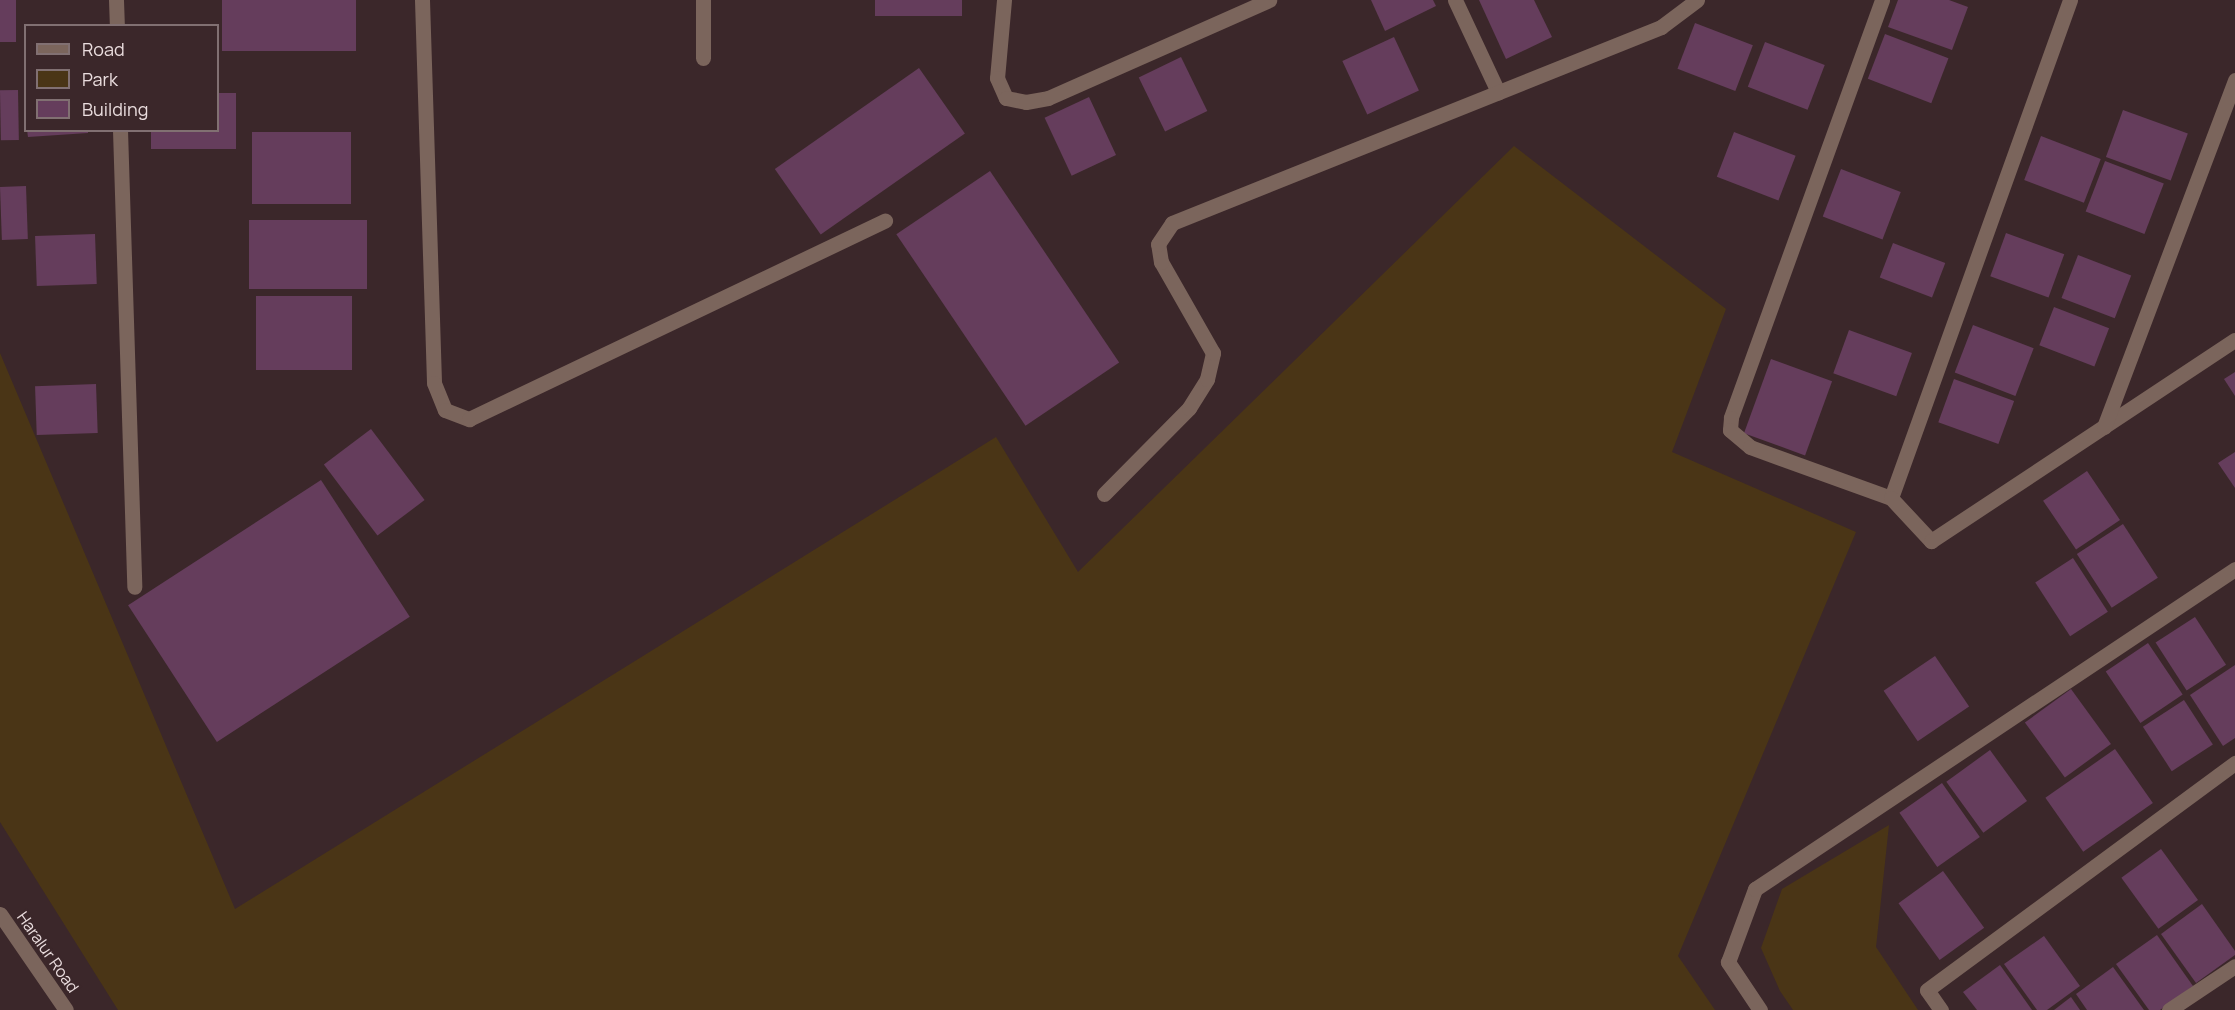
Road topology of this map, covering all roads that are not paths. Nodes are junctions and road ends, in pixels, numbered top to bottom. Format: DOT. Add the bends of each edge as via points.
graph roads {
  1 [pos="116,0"];
  2 [pos="422,0"];
  3 [pos="703,0"];
  4 [pos="1004,0"];
  5 [pos="1269,0"];
  6 [pos="1455,0"];
  7 [pos="1697,0"];
  8 [pos="1882,0"];
  9 [pos="2070,0"];
  10 [pos="117,24"];
  11 [pos="703,58"];
  12 [pos="2235,80"];
  13 [pos="1498,92"];
  14 [pos="120,132"];
  15 [pos="885,221"];
  16 [pos="2235,340"];
  17 [pos="2104,427"];
  18 [pos="1104,494"];
  19 [pos="1891,498"];
  20 [pos="2235,569"];
  21 [pos="134,587"];
  22 [pos="2230,767"];
  23 [pos="2235,783"];
  24 [pos="0,914"];
  25 [pos="2235,966"];
  26 [pos="66,1010"];
  27 [pos="1760,1010"];
  28 [pos="1941,1010"];
  29 [pos="2169,1010"];
  1 -- 10 [label="street"];
  2 -- 15 [label="street" via="434,383 445,411 469,419"];
  3 -- 11 [label="street"];
  4 -- 5 [label="street" via="997,78 1006,98 1026,102 1048,98"];
  6 -- 13 [label="street"];
  7 -- 13 [label="street" via="1661,27"];
  8 -- 19 [label="street" via="1731,418 1730,430 1750,447"];
  9 -- 19 [label="street"];
  12 -- 17 [label="street"];
  13 -- 18 [label="street" via="1172,223 1158,244 1161,262 1213,353 1207,379 1189,408"];
  14 -- 21 [label="street"];
  16 -- 17 [label="street"];
  17 -- 19 [label="street" via="1930,541"];
  20 -- 27 [label="street" via="1755,889 1728,962"];
  22 -- 23 [label="street"];
  22 -- 28 [label="street" via="1927,990"];
  24 -- 26 [label="street, Haralur Road"];
  25 -- 29 [label="street"];
}
